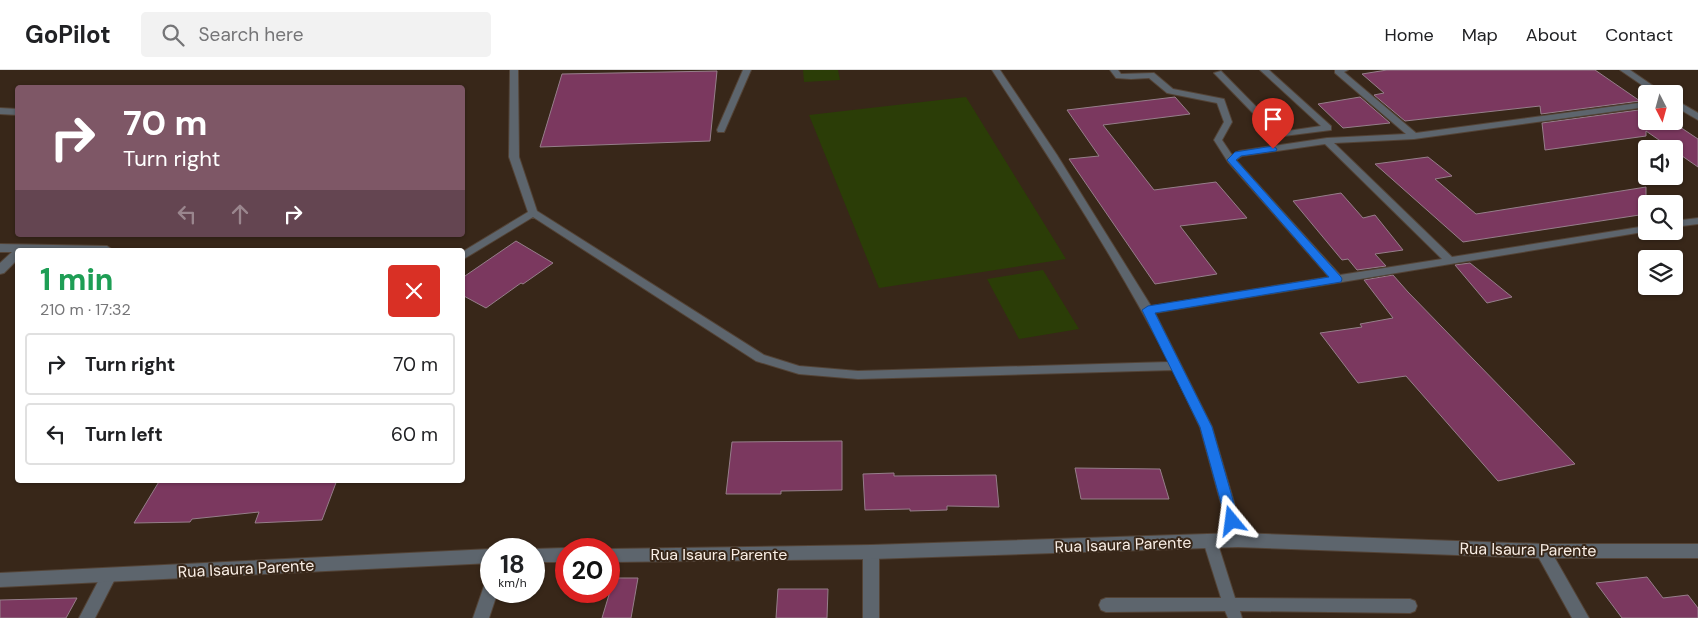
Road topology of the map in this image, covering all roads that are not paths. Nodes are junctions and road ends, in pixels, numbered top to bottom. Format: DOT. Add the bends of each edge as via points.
graph roads {
  1 [pos="514,70"];
  2 [pos="748,70"];
  3 [pos="996,70"];
  4 [pos="1114,70"];
  5 [pos="1264,70"];
  6 [pos="1344,70"];
  7 [pos="1624,70"];
  8 [pos="1218,73"];
  9 [pos="1647,85"];
  10 [pos="1638,105"];
  11 [pos="1683,108"];
  12 [pos="0,112"];
  13 [pos="15,112"];
  14 [pos="1698,117"];
  15 [pos="721,130"];
  16 [pos="1279,135"];
  17 [pos="1414,136"];
  18 [pos="1327,141"];
  19 [pos="1290,146"];
  20 [pos="1231,160"];
  21 [pos="533,213"];
  22 [pos="1698,220"];
  23 [pos="1683,222"];
  24 [pos="1638,230"];
  25 [pos="0,248"];
  26 [pos="15,250"];
  27 [pos="15,254"];
  28 [pos="465,254"];
  29 [pos="1450,261"];
  30 [pos="0,270"];
  31 [pos="1337,279"];
  32 [pos="1148,310"];
  33 [pos="1177,366"];
  34 [pos="1210,540"];
  35 [pos="1238,540"];
  36 [pos="1543,551"];
  37 [pos="1698,551"];
  38 [pos="871,552"];
  39 [pos="620,555"];
  40 [pos="480,557"];
  41 [pos="109,575"];
  42 [pos="0,580"];
  43 [pos="486,603"];
  44 [pos="1106,605"];
  45 [pos="1410,606"];
  46 [pos="1232,611"];
  47 [pos="87,618"];
  48 [pos="481,618"];
  49 [pos="871,618"];
  50 [pos="1581,618"];
  1 -- 21 [label="lane" via="514,157"];
  2 -- 15 [label="lane"];
  3 -- 32 [label="lane"];
  4 -- 20 [label="lane" via="1119,76 1151,75 1170,91 1221,101 1228,122 1218,140"];
  5 -- 16 [label="lane" via="1328,128"];
  6 -- 17 [label="lane" via="1338,71"];
  7 -- 9 [label="lane"];
  8 -- 16 [label="lane"];
  10 -- 17 [label="lane"];
  11 -- 14 [label="lane"];
  12 -- 13 [label="street"];
  16 -- 19 [label="lane"];
  17 -- 18 [label="lane"];
  18 -- 19 [label="lane"];
  18 -- 29 [label="lane"];
  19 -- 20 [label="lane" via="1239,154"];
  20 -- 31 [label="lane"];
  21 -- 28 [label="lane"];
  21 -- 33 [label="lane" via="760,358 799,370 858,375"];
  22 -- 23 [label="lane"];
  24 -- 29 [label="lane"];
  25 -- 26 [label="street"];
  27 -- 30 [label="street"];
  29 -- 31 [label="lane"];
  31 -- 32 [label="lane"];
  32 -- 33 [label="lane"];
  33 -- 35 [label="lane" via="1206,427"];
  34 -- 35 [label="street, Rua Isaura Parente"];
  34 -- 38 [label="street, Rua Isaura Parente"];
  34 -- 46 [label="lane"];
  35 -- 36 [label="street, Rua Isaura Parente"];
  36 -- 37 [label="street, Rua Isaura Parente"];
  36 -- 50 [label="street"];
  38 -- 39 [label="street, Rua Isaura Parente"];
  38 -- 49 [label="street"];
  40 -- 41 [label="street, Rua Isaura Parente"];
  41 -- 42 [label="street, Rua Isaura Parente"];
  41 -- 47 [label="street"];
  43 -- 48 [label="street"];
  44 -- 46 [label="lane"];
  45 -- 46 [label="lane"];
}
